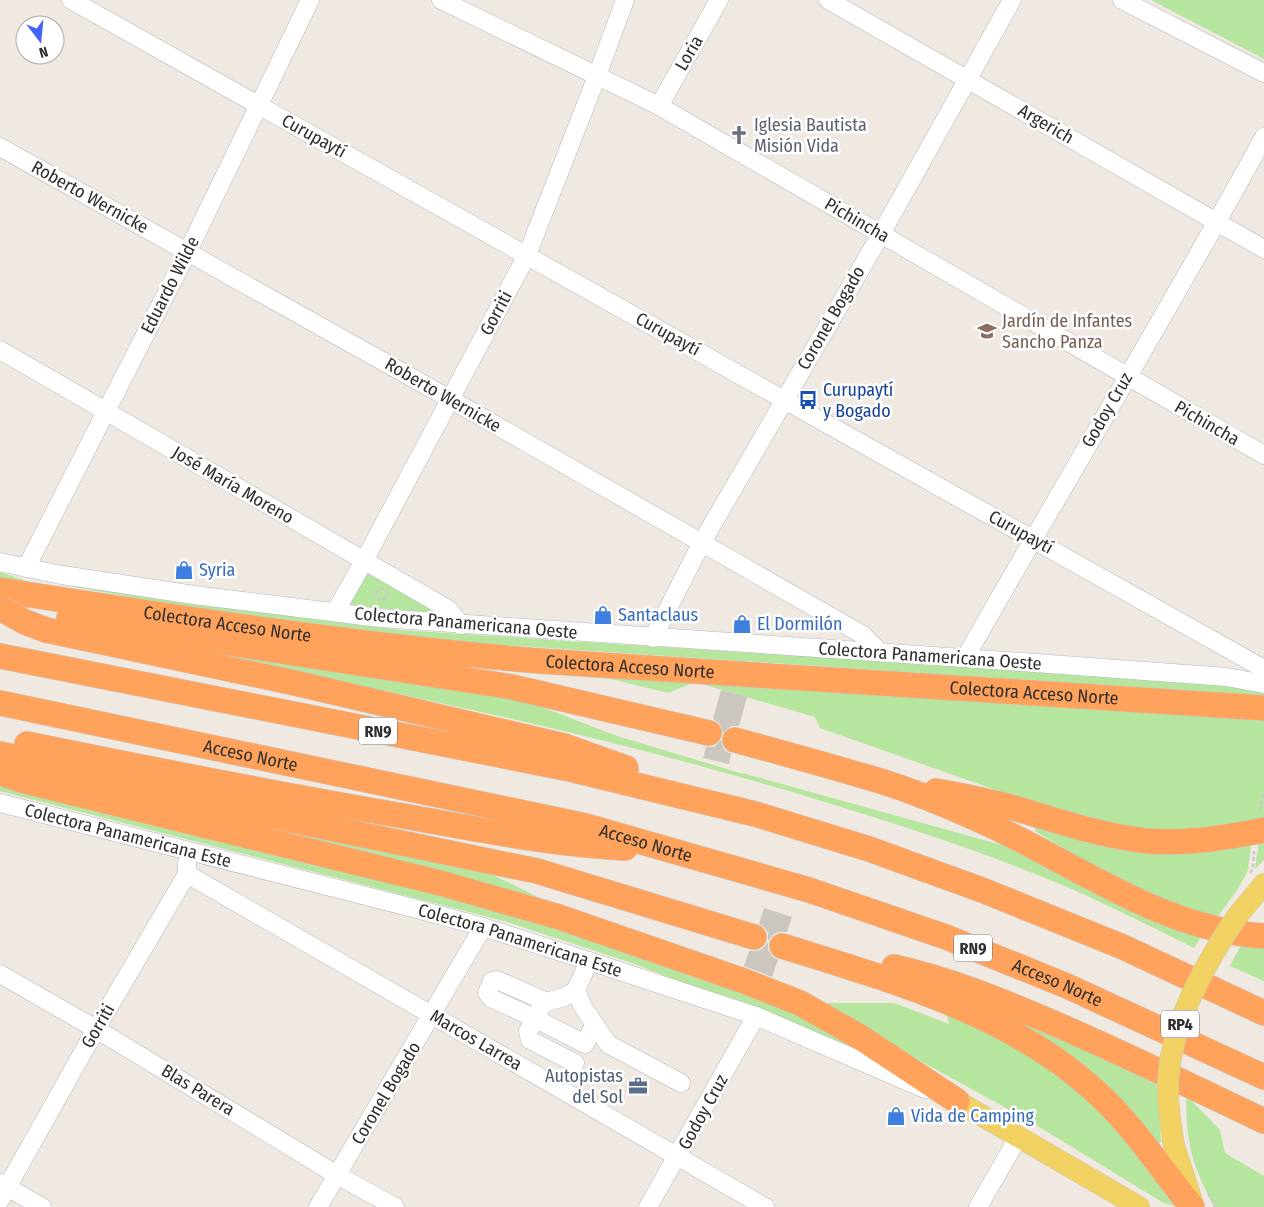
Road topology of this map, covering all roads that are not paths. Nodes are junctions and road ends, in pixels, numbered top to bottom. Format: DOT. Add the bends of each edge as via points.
graph roads {
  1 [pos="71,0"];
  2 [pos="310,0"];
  3 [pos="441,0"];
  4 [pos="625,0"];
  5 [pos="719,0"];
  6 [pos="828,0"];
  7 [pos="1012,0"];
  8 [pos="1122,0"];
  9 [pos="1264,73"];
  10 [pos="597,76"];
  11 [pos="968,80"];
  12 [pos="259,105"];
  13 [pos="658,106"];
  14 [pos="1264,137"];
  15 [pos="0,147"];
  16 [pos="1217,222"];
  17 [pos="881,234"];
  18 [pos="1264,249"];
  19 [pos="188,251"];
  20 [pos="528,255"];
  21 [pos="0,350"];
  22 [pos="1126,376"];
  23 [pos="450,399"];
  24 [pos="784,399"];
  25 [pos="105,411"];
  26 [pos="1264,455"];
  27 [pos="1034,538"];
  28 [pos="701,544"];
  29 [pos="364,561"];
  30 [pos="0,562"];
  31 [pos="26,568"];
  32 [pos="0,590"];
  33 [pos="0,608"];
  34 [pos="335,612"];
  35 [pos="461,625"];
  36 [pos="653,638"];
  37 [pos="880,652"];
  38 [pos="0,656"];
  39 [pos="965,658"];
  40 [pos="1264,669"];
  41 [pos="1264,684"];
  42 [pos="0,703"];
  43 [pos="1264,708"];
  44 [pos="709,733"];
  45 [pos="0,740"];
  46 [pos="735,740"];
  47 [pos="0,754"];
  48 [pos="0,773"];
  49 [pos="879,780"];
  50 [pos="0,803"];
  51 [pos="755,814"];
  52 [pos="1259,831"];
  53 [pos="188,850"];
  54 [pos="670,851"];
  55 [pos="187,874"];
  56 [pos="1256,880"];
  57 [pos="483,927"];
  58 [pos="1264,936"];
  59 [pos="754,937"];
  60 [pos="782,946"];
  61 [pos="822,958"];
  62 [pos="589,960"];
  63 [pos="0,974"];
  64 [pos="576,990"];
  65 [pos="547,1002"];
  66 [pos="1264,1013"];
  67 [pos="432,1015"];
  68 [pos="756,1016"];
  69 [pos="536,1019"];
  70 [pos="594,1025"];
  71 [pos="96,1029"];
  72 [pos="585,1044"];
  73 [pos="1264,1077"];
  74 [pos="681,1083"];
  75 [pos="957,1102"];
  76 [pos="1264,1121"];
  77 [pos="1019,1136"];
  78 [pos="678,1156"];
  79 [pos="337,1175"];
  80 [pos="3,1190"];
  81 [pos="42,1207"];
  82 [pos="318,1207"];
  83 [pos="395,1207"];
  84 [pos="648,1207"];
  85 [pos="765,1207"];
  86 [pos="978,1207"];
  87 [pos="1139,1207"];
  88 [pos="1193,1207"];
  1 -- 12 [label="street, Curupaytí"];
  2 -- 12 [label="street, Eduardo Wilde"];
  3 -- 10 [label="street, Pichincha"];
  4 -- 10 [label="street, Gorriti"];
  5 -- 13 [label="street, Loria"];
  6 -- 11 [label="street, Argerich"];
  7 -- 11 [label="street, Coronel Bogado"];
  8 -- 9 [label="street"];
  10 -- 13 [label="street, Pichincha"];
  10 -- 20 [label="street, Gorriti"];
  11 -- 16 [label="street, Argerich"];
  11 -- 17 [label="street, Coronel Bogado"];
  12 -- 19 [label="street, Eduardo Wilde"];
  12 -- 20 [label="street, Curupaytí"];
  13 -- 17 [label="street, Pichincha"];
  14 -- 16 [label="street, Godoy Cruz"];
  15 -- 19 [label="street, Roberto Wernicke"];
  16 -- 18 [label="street, Argerich"];
  16 -- 22 [label="street, Godoy Cruz"];
  17 -- 22 [label="street, Pichincha"];
  17 -- 24 [label="street, Coronel Bogado"];
  19 -- 23 [label="street, Roberto Wernicke"];
  19 -- 25 [label="street, Eduardo Wilde"];
  20 -- 23 [label="street, Gorriti"];
  20 -- 24 [label="street, Curupaytí"];
  21 -- 25 [label="street, José María Moreno"];
  22 -- 26 [label="street, Pichincha"];
  22 -- 27 [label="street, Godoy Cruz"];
  23 -- 28 [label="street, Roberto Wernicke"];
  23 -- 29 [label="street, Gorriti"];
  24 -- 27 [label="street, Curupaytí"];
  24 -- 28 [label="street, Coronel Bogado"];
  25 -- 29 [label="street, José María Moreno"];
  25 -- 31 [label="street, Eduardo Wilde"];
  27 -- 39 [label="street, Godoy Cruz"];
  27 -- 40 [label="street, Curupaytí"];
  28 -- 36 [label="street, Coronel Bogado"];
  28 -- 37 [label="street, Roberto Wernicke" via="863,636"];
  29 -- 34 [label="street, Gorriti"];
  29 -- 35 [label="street, José María Moreno" via="448,608"];
  30 -- 31 [label="street, Colectora Panamericana Oeste"];
  31 -- 34 [label="street, Colectora Panamericana Oeste"];
  32 -- 43 [label="highway, Colectora Acceso Norte" via="328,639 458,654"];
  33 -- 44 [label="highway" via="512,687"];
  33 -- 51 [label="highway, bridge" via="46,630 295,683 564,746"];
  34 -- 35 [label="street, Colectora Panamericana Oeste"];
  35 -- 36 [label="street, Colectora Panamericana Oeste"];
  36 -- 37 [label="street, Colectora Panamericana Oeste"];
  37 -- 39 [label="street, Colectora Panamericana Oeste"];
  38 -- 51 [label="highway, RN9" via="570,769"];
  39 -- 41 [label="street, Colectora Panamericana Oeste" via="1227,677"];
  42 -- 54 [label="highway, Acceso Norte / RN9" via="586,826"];
  45 -- 54 [label="highway" via="279,795 499,833 584,846"];
  46 -- 49 [label="highway"];
  47 -- 59 [label="highway" via="233,808 537,871"];
  48 -- 75 [label="highway" via="444,884 559,917 800,1003 860,1037"];
  49 -- 52 [label="highway" via="974,798 1080,828 1146,840 1202,840"];
  49 -- 58 [label="highway" via="988,824 1167,912 1214,928"];
  50 -- 53 [label="street, Colectora Panamericana Este"];
  51 -- 66 [label="highway, RN9" via="869,849 982,890 1123,947"];
  53 -- 55 [label="street, Gorriti"];
  53 -- 57 [label="street, Colectora Panamericana Este"];
  54 -- 73 [label="highway, Acceso Norte / RN9" via="809,890 946,937 1067,986"];
  55 -- 67 [label="street, Marcos Larrea"];
  55 -- 71 [label="street, Gorriti"];
  56 -- 88 [label="main road, RP4, bridge" via="1194,991 1171,1056 1168,1087 1174,1146"];
  57 -- 62 [label="street, Colectora Panamericana Este"];
  57 -- 67 [label="street, Coronel Bogado"];
  60 -- 61 [label="highway"];
  61 -- 76 [label="highway" via="909,971 1001,1001 1122,1052"];
  61 -- 88 [label="highway" via="956,1005 1033,1044 1080,1078 1109,1105"];
  62 -- 64 [label="street"];
  62 -- 68 [label="street, Colectora Panamericana Este"];
  63 -- 71 [label="street, Blas Parera"];
  64 -- 65 [label="street"];
  64 -- 70 [label="street"];
  65 -- 69 [label="street"];
  65 -- 69 [label="street" via="497,980 492,981 487,993 489,996"];
  67 -- 78 [label="street, Marcos Larrea"];
  67 -- 79 [label="street, Coronel Bogado"];
  68 -- 75 [label="street, Colectora Panamericana Este"];
  68 -- 78 [label="street, Godoy Cruz"];
  69 -- 72 [label="street"];
  69 -- 72 [label="street" via="528,1031 530,1040 571,1070"];
  70 -- 72 [label="street"];
  70 -- 74 [label="street" via="608,1044"];
  71 -- 79 [label="street, Blas Parera"];
  71 -- 80 [label="street, Gorriti"];
  75 -- 77 [label="main road, Colectora Panamericana Este"];
  77 -- 86 [label="street"];
  77 -- 87 [label="main road, Colectora Panamericana Este"];
  78 -- 84 [label="street, Godoy Cruz"];
  78 -- 85 [label="street, Marcos Larrea"];
  79 -- 82 [label="street, Coronel Bogado"];
  79 -- 83 [label="street, Blas Parera"];
  80 -- 81 [label="street"];
}
